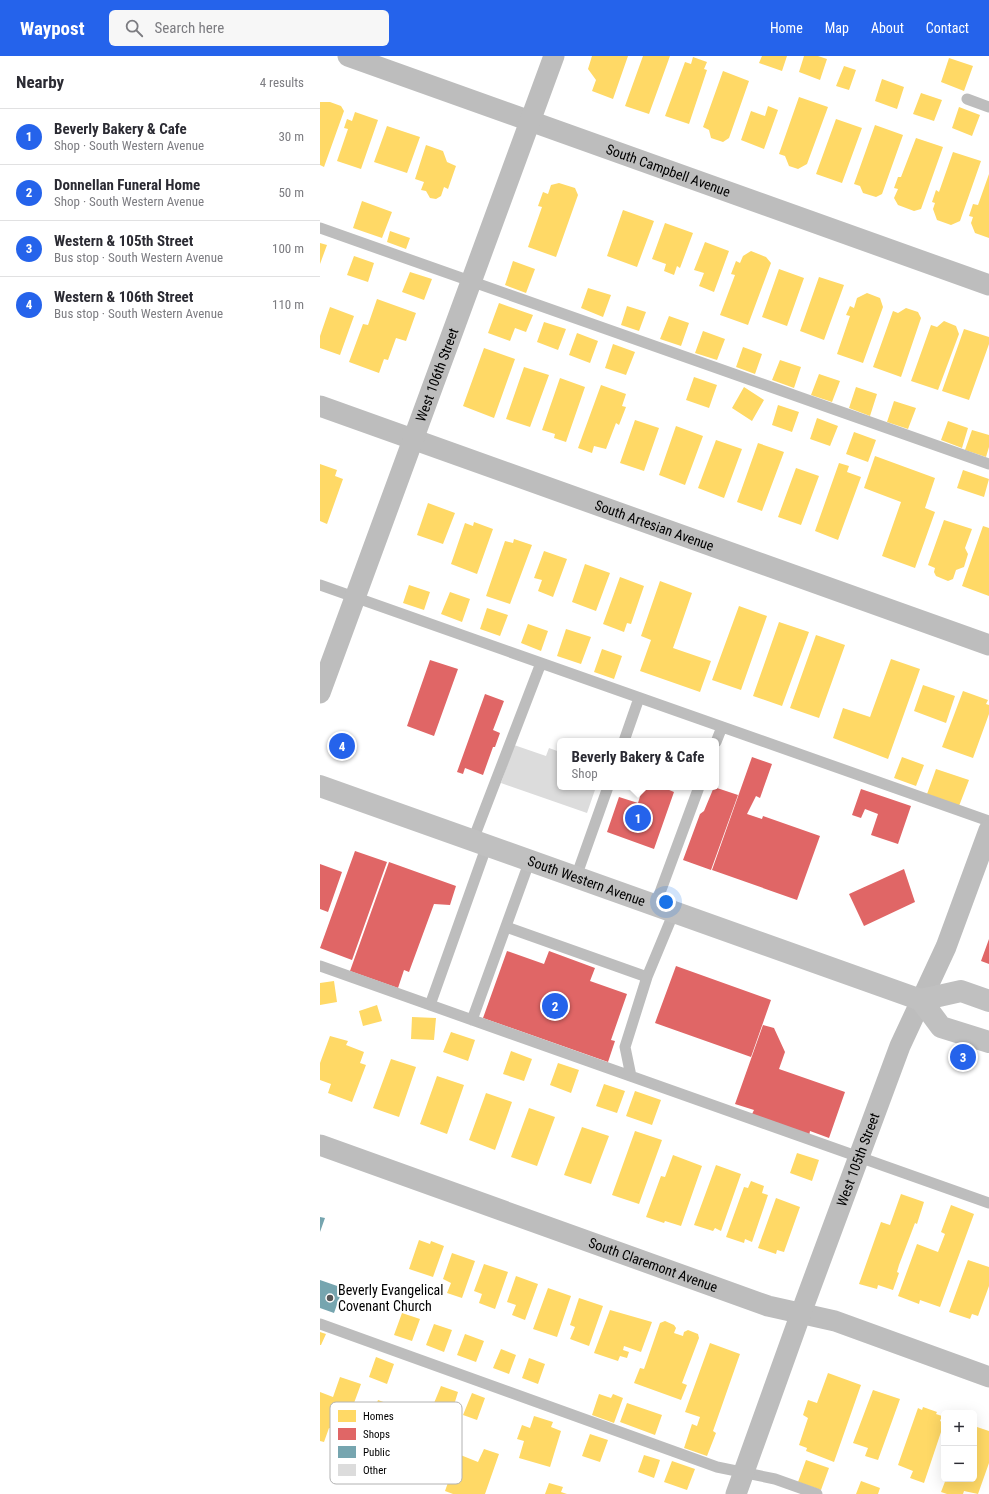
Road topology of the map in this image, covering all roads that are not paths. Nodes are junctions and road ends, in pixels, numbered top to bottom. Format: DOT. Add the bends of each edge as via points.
graph roads {
  1 [pos="348,56"];
  2 [pos="554,56"];
  3 [pos="967,99"];
  4 [pos="989,107"];
  5 [pos="530,121"];
  6 [pos="320,228"];
  7 [pos="472,281"];
  8 [pos="989,285"];
  9 [pos="320,406"];
  10 [pos="413,439"];
  11 [pos="989,464"];
  12 [pos="320,585"];
  13 [pos="355,598"];
  14 [pos="989,645"];
  15 [pos="541,663"];
  16 [pos="320,693"];
  17 [pos="639,698"];
  18 [pos="722,726"];
  19 [pos="625,738"];
  20 [pos="718,738"];
  21 [pos="320,786"];
  22 [pos="607,790"];
  23 [pos="698,790"];
  24 [pos="989,821"];
  25 [pos="989,830"];
  26 [pos="480,843"];
  27 [pos="530,860"];
  28 [pos="576,877"];
  29 [pos="664,909"];
  30 [pos="506,926"];
  31 [pos="320,966"];
  32 [pos="647,977"];
  33 [pos="921,1000"];
  34 [pos="989,1001"];
  35 [pos="430,1005"];
  36 [pos="472,1020"];
  37 [pos="989,1042"];
  38 [pos="631,1076"];
  39 [pos="320,1145"];
  40 [pos="859,1157"];
  41 [pos="989,1203"];
  42 [pos="801,1313"];
  43 [pos="320,1324"];
  44 [pos="989,1377"];
  45 [pos="744,1473"];
  46 [pos="736,1494"];
  47 [pos="817,1494"];
  1 -- 5 [label="street, South Campbell Avenue"];
  2 -- 5 [label="street, West 106th Street"];
  3 -- 4 [label="lane"];
  5 -- 7 [label="street, West 106th Street"];
  5 -- 8 [label="street, South Campbell Avenue"];
  6 -- 7 [label="lane"];
  7 -- 10 [label="street, West 106th Street"];
  7 -- 11 [label="lane"];
  9 -- 10 [label="street, South Artesian Avenue"];
  10 -- 13 [label="street, West 106th Street"];
  10 -- 14 [label="street, South Artesian Avenue"];
  12 -- 13 [label="lane"];
  13 -- 15 [label="lane"];
  13 -- 16 [label="street, West 106th Street"];
  15 -- 17 [label="lane"];
  15 -- 26 [label="lane"];
  17 -- 18 [label="lane"];
  17 -- 19 [label="lane"];
  18 -- 20 [label="lane"];
  18 -- 24 [label="lane"];
  21 -- 26 [label="main road, South Western Avenue"];
  22 -- 28 [label="lane"];
  23 -- 29 [label="lane"];
  25 -- 33 [label="street, West 105th Street" via="946,947"];
  26 -- 27 [label="main road, South Western Avenue"];
  26 -- 35 [label="lane"];
  27 -- 28 [label="main road, South Western Avenue"];
  27 -- 30 [label="lane"];
  28 -- 29 [label="main road, South Western Avenue"];
  29 -- 32 [label="lane"];
  29 -- 33 [label="main road, South Western Avenue"];
  30 -- 32 [label="lane"];
  30 -- 36 [label="lane"];
  31 -- 35 [label="lane"];
  32 -- 38 [label="lane" via="625,1047"];
  33 -- 34 [label="main road" via="961,991"];
  33 -- 37 [label="main road" via="941,1027"];
  33 -- 40 [label="street, West 105th Street" via="900,1046"];
  35 -- 36 [label="lane"];
  36 -- 38 [label="lane"];
  38 -- 40 [label="lane"];
  39 -- 42 [label="street, South Claremont Avenue" via="768,1306"];
  40 -- 41 [label="lane"];
  40 -- 42 [label="street, West 105th Street"];
  42 -- 44 [label="street, South Claremont Avenue" via="835,1321"];
  42 -- 45 [label="street, West 105th Street"];
  43 -- 45 [label="lane" via="717,1467"];
  45 -- 46 [label="street, West 105th Street"];
  45 -- 47 [label="lane" via="775,1479"];
}
